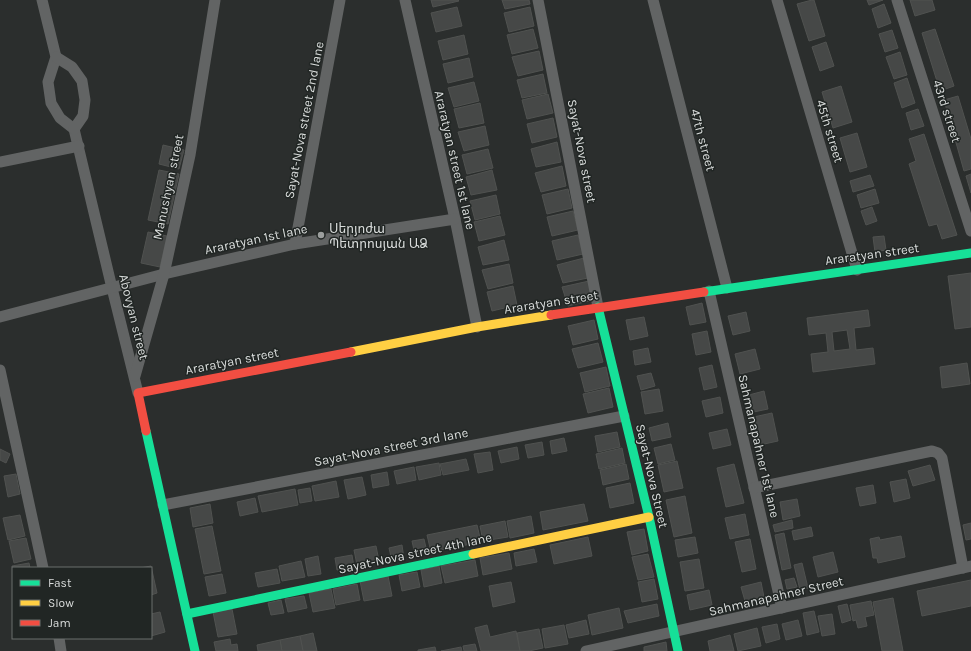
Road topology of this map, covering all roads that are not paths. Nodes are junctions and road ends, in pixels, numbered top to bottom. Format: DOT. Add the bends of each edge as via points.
graph roads {
  1 [pos="42,0"];
  2 [pos="215,0"];
  3 [pos="340,0"];
  4 [pos="405,0"];
  5 [pos="538,0"];
  6 [pos="653,0"];
  7 [pos="897,0"];
  8 [pos="779,1"];
  9 [pos="56,57"];
  10 [pos="74,129"];
  11 [pos="79,146"];
  12 [pos="0,162"];
  13 [pos="455,219"];
  14 [pos="971,231"];
  15 [pos="295,244"];
  16 [pos="971,253"];
  17 [pos="857,270"];
  18 [pos="164,274"];
  19 [pos="112,288"];
  20 [pos="727,288"];
  21 [pos="709,290"];
  22 [pos="598,307"];
  23 [pos="0,318"];
  24 [pos="477,327"];
  25 [pos="0,370"];
  26 [pos="134,377"];
  27 [pos="138,393"];
  28 [pos="624,416"];
  29 [pos="754,488"];
  30 [pos="163,505"];
  31 [pos="649,517"];
  32 [pos="43,567"];
  33 [pos="967,567"];
  34 [pos="782,608"];
  35 [pos="187,614"];
  36 [pos="674,633"];
  37 [pos="59,639"];
  38 [pos="61,651"];
  39 [pos="195,651"];
  40 [pos="586,651"];
  41 [pos="678,651"];
  1 -- 9 [label="street"];
  2 -- 18 [label="street, Manushyan street" via="190,155"];
  3 -- 15 [label="street, Sayat-Nova street 2nd lane"];
  4 -- 13 [label="street, Araratyan street 1st lane"];
  5 -- 22 [label="street, Sayat-Nova street"];
  6 -- 20 [label="street, 47th street"];
  7 -- 14 [label="street, 43rd street"];
  8 -- 17 [label="street, 45th street"];
  9 -- 10 [label="street" via="48,82 51,103 60,118"];
  9 -- 10 [label="street" via="72,67 82,81 85,100 82,116"];
  10 -- 11 [label="street, Abovyan street"];
  11 -- 12 [label="street"];
  11 -- 19 [label="street, Abovyan street"];
  13 -- 15 [label="street, Araratyan 1st lane"];
  13 -- 24 [label="street, Araratyan street 1st lane"];
  15 -- 18 [label="street, Araratyan 1st lane"];
  16 -- 17 [label="main road, Araratyan street"];
  17 -- 20 [label="main road, Araratyan street"];
  18 -- 19 [label="street, Araratyan 1st lane"];
  18 -- 26 [label="street, Manushyan street"];
  19 -- 23 [label="street, Araratyan 1st lane"];
  19 -- 26 [label="street, Abovyan street"];
  20 -- 21 [label="main road, Araratyan street"];
  21 -- 22 [label="main road, Araratyan street"];
  21 -- 29 [label="street, Sahmanapahner 1st lane"];
  22 -- 24 [label="main road, Araratyan street"];
  22 -- 28 [label="main road, Sayat-Nova Street"];
  24 -- 27 [label="main road, Araratyan street"];
  25 -- 32 [label="street"];
  26 -- 27 [label="street, Abovyan street"];
  27 -- 30 [label="main road, Abovyan street"];
  28 -- 30 [label="street, Sayat-Nova street 3rd lane"];
  28 -- 31 [label="main road, Sayat-Nova Street"];
  29 -- 33 [label="street" via="932,451 942,458"];
  29 -- 34 [label="street, Sahmanapahner 1st lane"];
  30 -- 35 [label="main road, Abovyan street"];
  31 -- 35 [label="main road, Sayat-Nova street 4th lane"];
  31 -- 36 [label="main road, Sayat-Nova Street"];
  33 -- 34 [label="street, Sahmanapahner Street"];
  34 -- 36 [label="street, Sahmanapahner Street"];
  35 -- 39 [label="main road, Abovyan street"];
  36 -- 40 [label="street, Sahmanapahner Street"];
  36 -- 41 [label="main road, Sayat-Nova Street"];
  37 -- 38 [label="street"];
}
